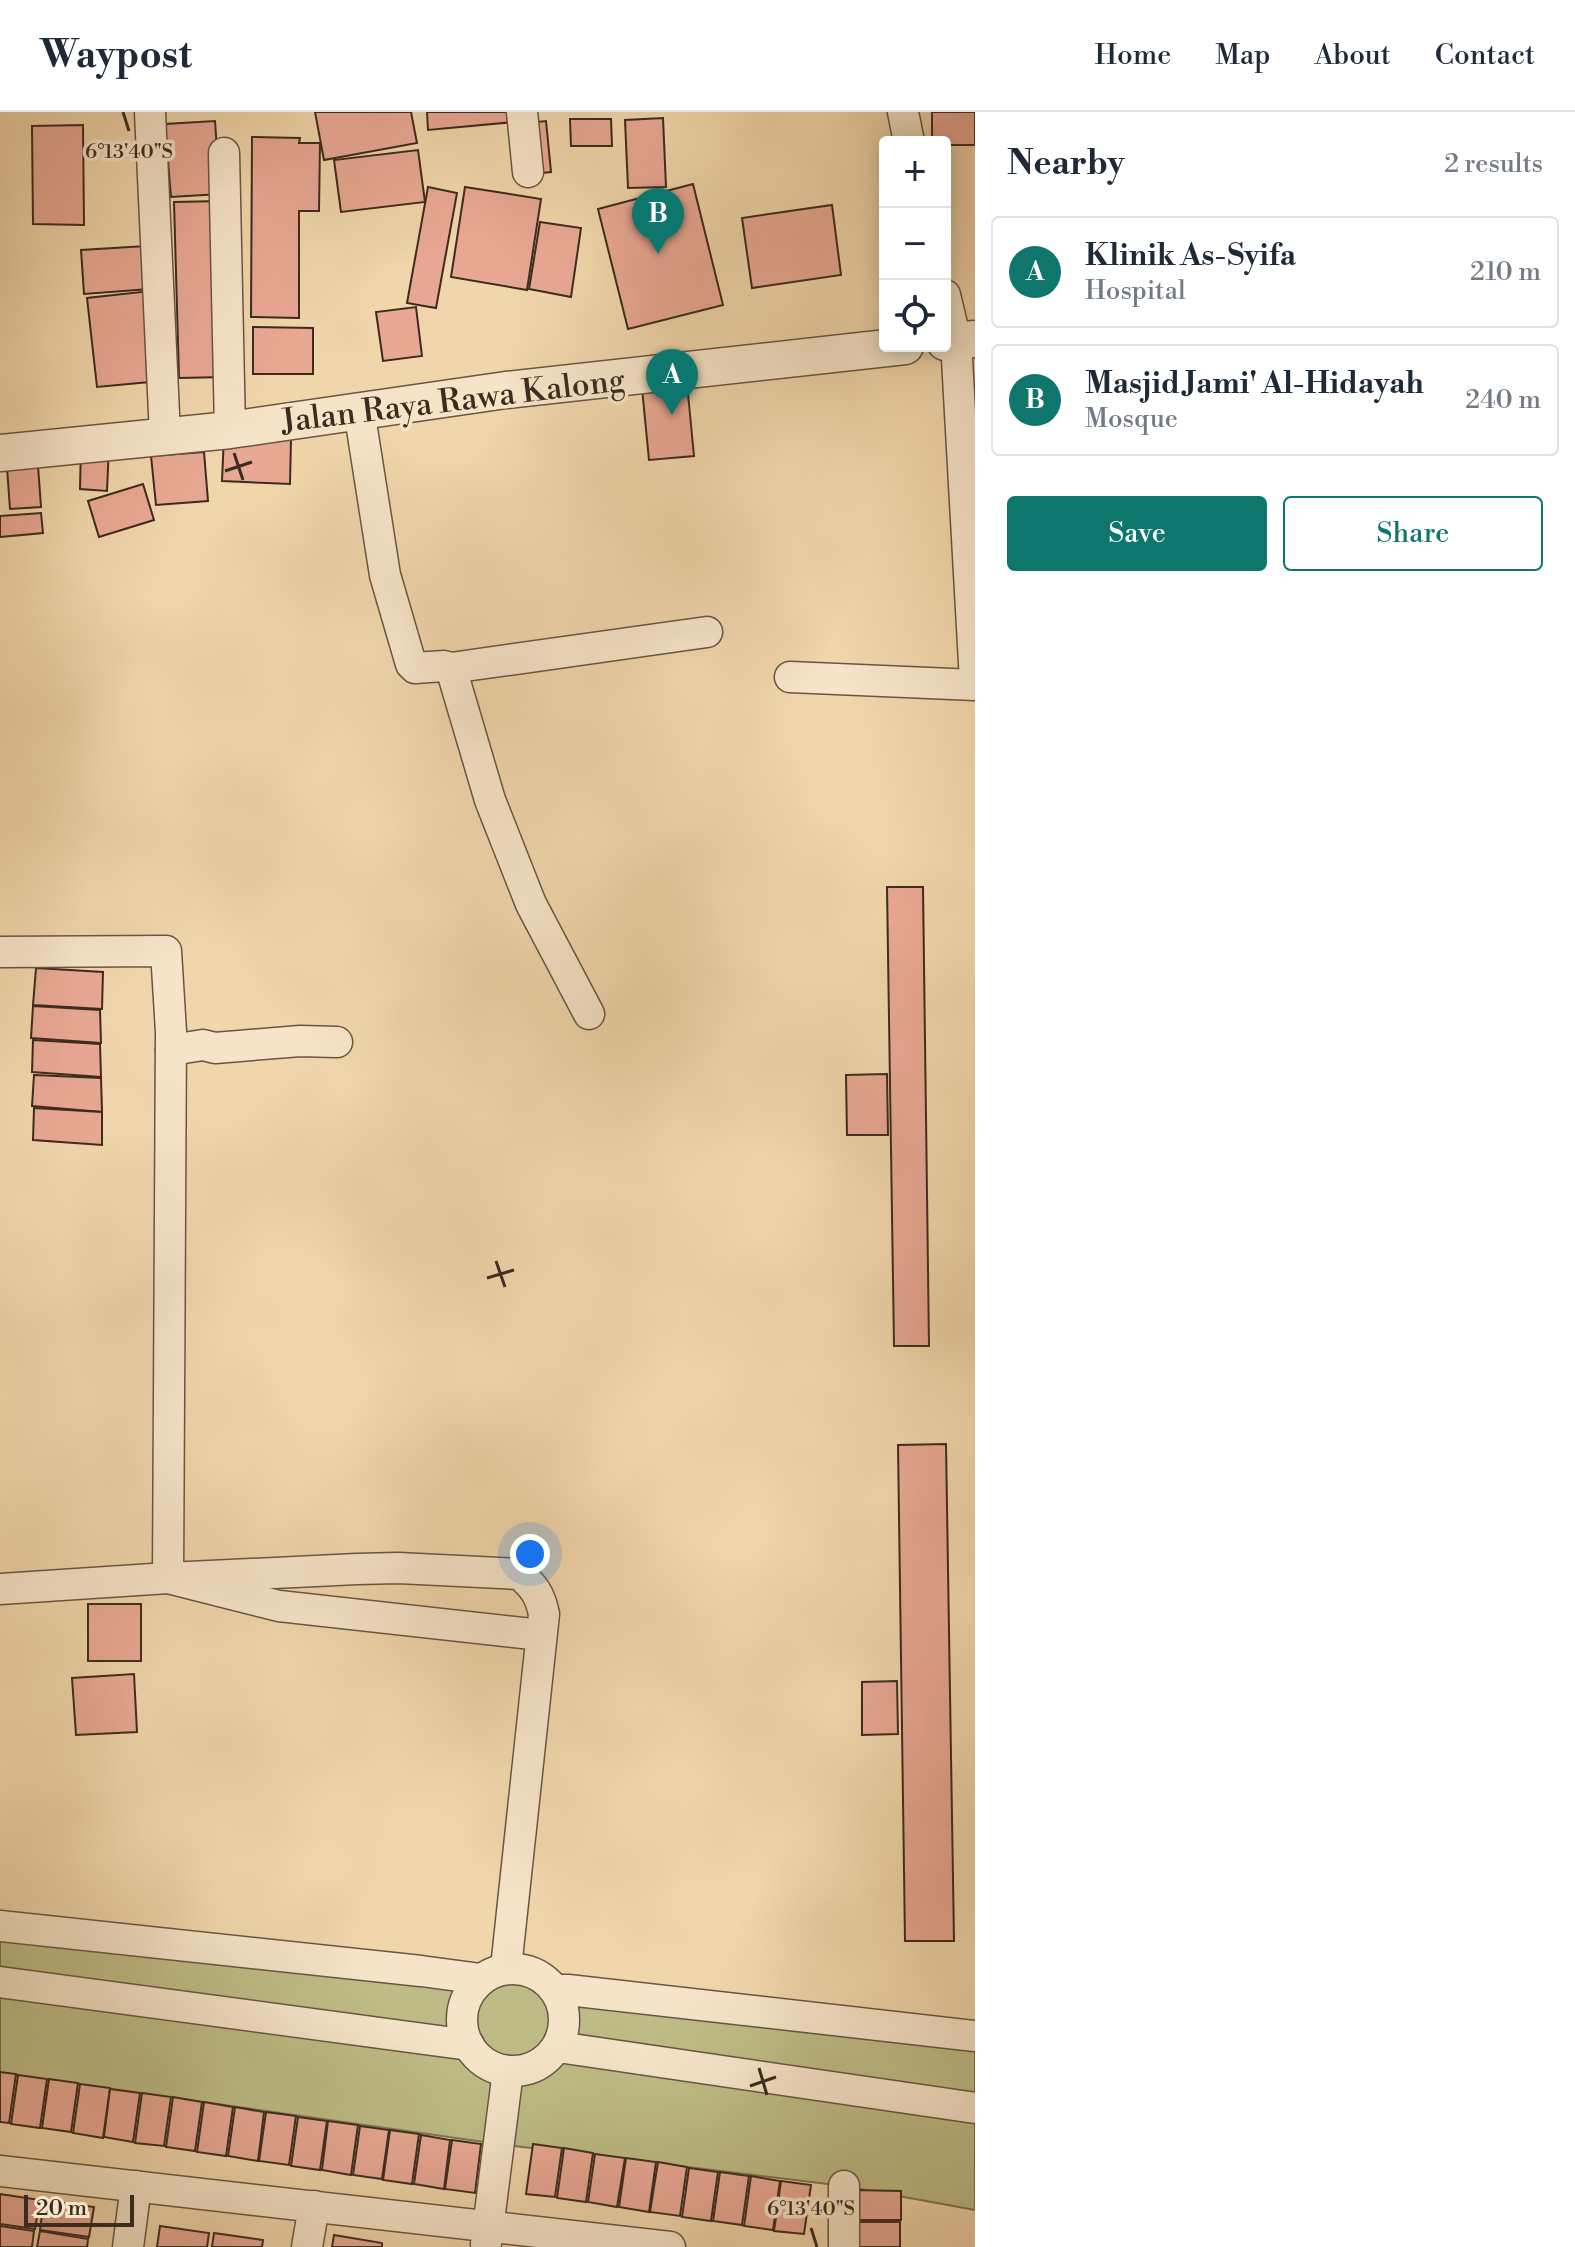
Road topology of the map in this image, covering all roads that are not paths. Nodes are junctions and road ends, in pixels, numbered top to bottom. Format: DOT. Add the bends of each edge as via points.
graph roads {
  1 [pos="150,112"];
  2 [pos="522,112"];
  3 [pos="903,112"];
  4 [pos="908,136"];
  5 [pos="224,153"];
  6 [pos="528,172"];
  7 [pos="951,314"];
  8 [pos="959,340"];
  9 [pos="879,349"];
  10 [pos="359,410"];
  11 [pos="230,430"];
  12 [pos="165,435"];
  13 [pos="0,453"];
  14 [pos="707,632"];
  15 [pos="451,668"];
  16 [pos="790,677"];
  17 [pos="975,683"];
  18 [pos="0,952"];
  19 [pos="589,1014"];
  20 [pos="337,1042"];
  21 [pos="171,1050"];
  22 [pos="168,1578"];
  23 [pos="0,1589"];
  24 [pos="541,1635"];
  25 [pos="0,1926"];
  26 [pos="494,1974"];
  27 [pos="0,1982"];
  28 [pos="556,1990"];
  29 [pos="975,2036"];
  30 [pos="469,2045"];
  31 [pos="558,2047"];
  32 [pos="508,2071"];
  33 [pos="975,2108"];
  34 [pos="0,2171"];
  35 [pos="136,2186"];
  36 [pos="844,2186"];
  37 [pos="314,2206"];
  38 [pos="487,2237"];
  39 [pos="128,2247"];
  40 [pos="307,2247"];
  41 [pos="670,2247"];
  42 [pos="844,2247"];
  1 -- 12 [label="street"];
  2 -- 6 [label="street"];
  3 -- 4 [label="street"];
  5 -- 11 [label="street"];
  7 -- 8 [label="street"];
  8 -- 17 [label="street"];
  9 -- 10 [label="street, Jalan Raya Rawa Kalong"];
  10 -- 11 [label="street, Jalan Raya Rawa Kalong"];
  10 -- 15 [label="street" via="385,575 411,664"];
  11 -- 12 [label="street, Jalan Raya Rawa Kalong"];
  12 -- 13 [label="street, Jalan Raya Rawa Kalong"];
  14 -- 15 [label="street"];
  15 -- 19 [label="street" via="490,800 531,904"];
  16 -- 17 [label="street"];
  18 -- 21 [label="street" via="166,951"];
  20 -- 21 [label="street"];
  21 -- 22 [label="street"];
  22 -- 23 [label="street"];
  22 -- 24 [label="street" via="279,1606"];
  22 -- 24 [label="street" via="398,1568 519,1574 541,1599"];
  24 -- 26 [label="street"];
  25 -- 26 [label="street" via="421,1971"];
  26 -- 28 [label="street" via="535,1972"];
  26 -- 30 [label="street" via="466,2000 462,2026"];
  27 -- 30 [label="street"];
  28 -- 29 [label="street"];
  28 -- 31 [label="street" via="565,2019"];
  30 -- 32 [label="street" via="488,2065"];
  31 -- 32 [label="street" via="536,2066"];
  31 -- 33 [label="street"];
  32 -- 38 [label="street"];
  34 -- 35 [label="street"];
  35 -- 37 [label="street"];
  35 -- 39 [label="street"];
  36 -- 42 [label="street"];
  37 -- 38 [label="street"];
  37 -- 40 [label="street"];
  38 -- 41 [label="street"];
}
